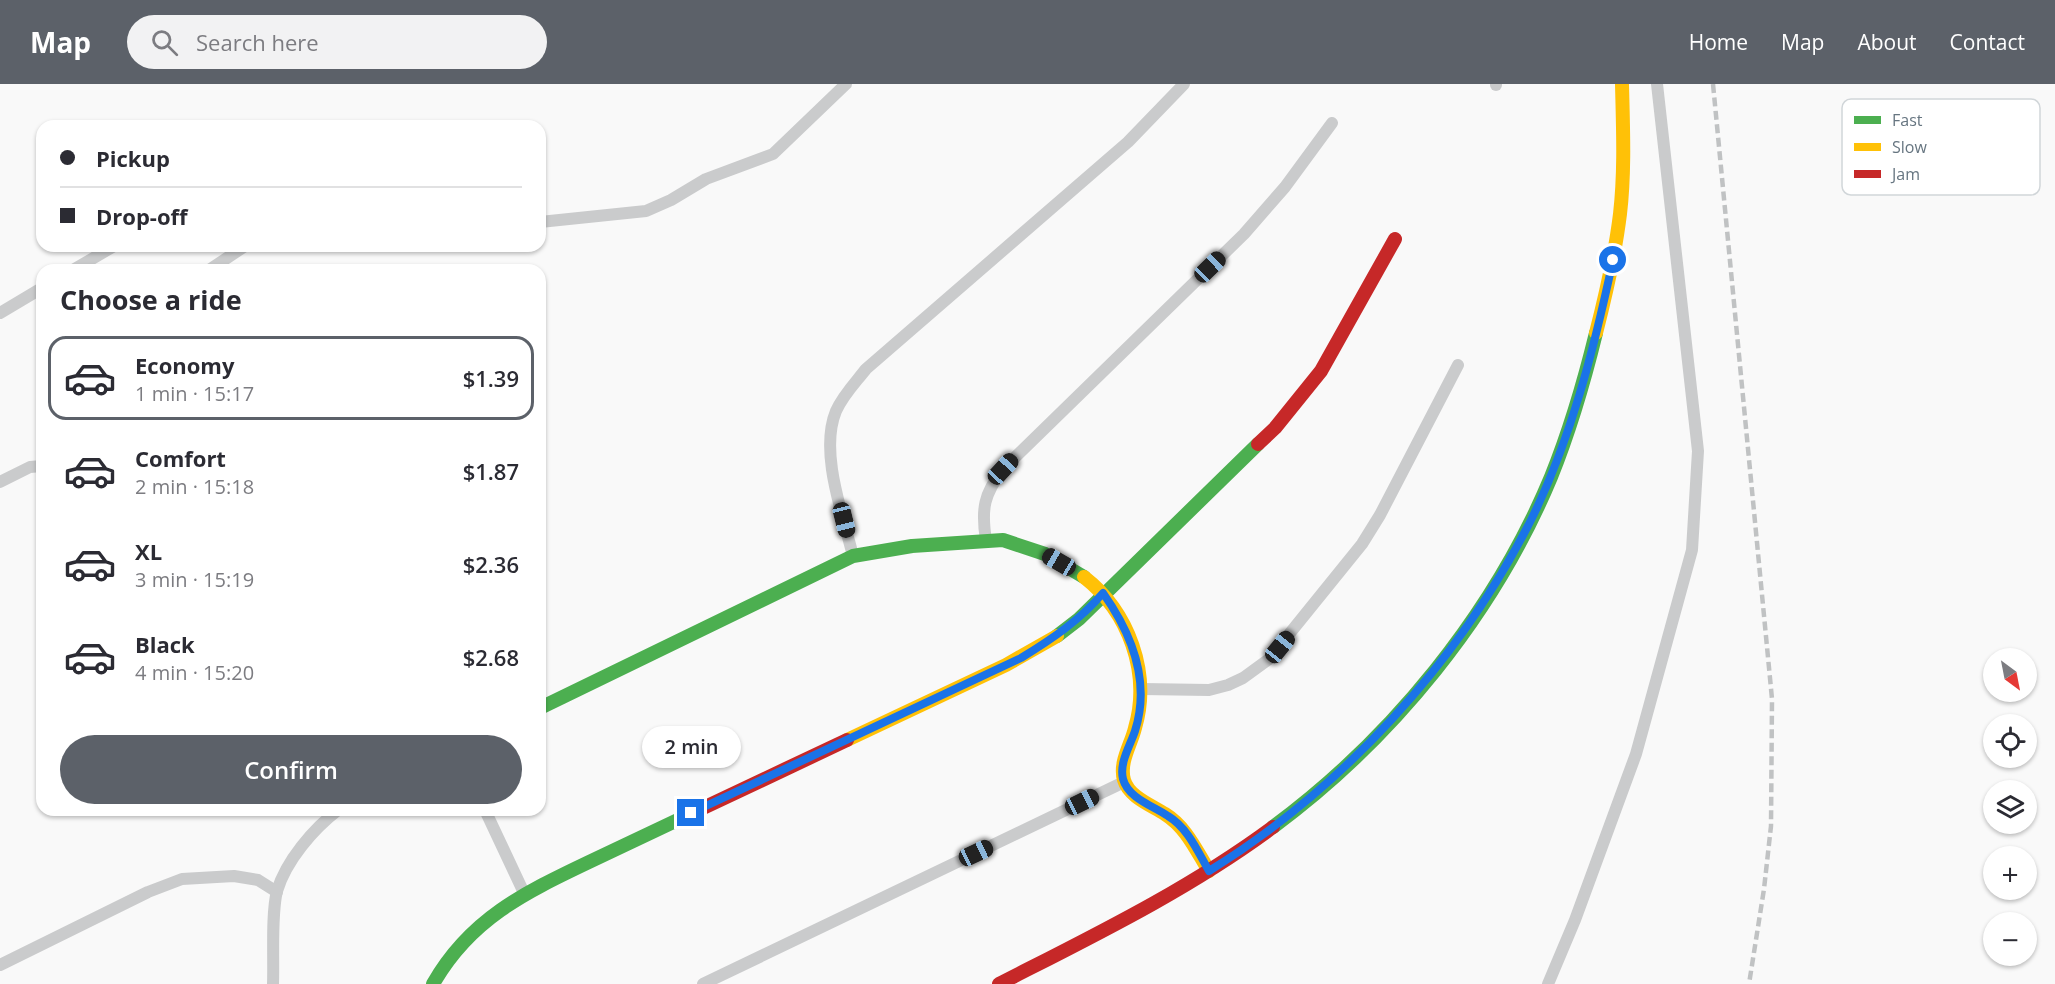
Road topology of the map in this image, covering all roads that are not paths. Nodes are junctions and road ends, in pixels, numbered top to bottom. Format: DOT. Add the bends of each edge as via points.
graph roads {
  1 [pos="846,84"];
  2 [pos="1184,84"];
  3 [pos="1622,84"];
  4 [pos="1657,84"];
  5 [pos="1332,123"];
  6 [pos="546,221"];
  7 [pos="1395,239"];
  8 [pos="104,252"];
  9 [pos="236,252"];
  10 [pos="83,264"];
  11 [pos="218,264"];
  12 [pos="36,292"];
  13 [pos="0,313"];
  14 [pos="1458,365"];
  15 [pos="36,466"];
  16 [pos="0,482"];
  17 [pos="986,540"];
  18 [pos="853,556"];
  19 [pos="1103,593"];
  20 [pos="1142,689"];
  21 [pos="546,705"];
  22 [pos="1124,782"];
  23 [pos="331,816"];
  24 [pos="488,816"];
  25 [pos="1209,871"];
  26 [pos="277,892"];
  27 [pos="524,893"];
  28 [pos="0,965"];
  29 [pos="273,984"];
  30 [pos="433,984"];
  31 [pos="703,984"];
  32 [pos="999,984"];
  33 [pos="1548,984"];
  1 -- 6 [label="street" via="772,154 706,179 657,207"];
  2 -- 18 [label="street" via="1128,142 866,369 848,392 832,423 831,466"];
  3 -- 25 [label="street" via="1621,195 1605,302 1569,428 1531,520 1479,609 1445,656 1361,751 1306,800"];
  4 -- 33 [label="street" via="1698,451 1692,550 1636,754"];
  5 -- 17 [label="street" via="1244,234 1003,469 984,505"];
  7 -- 19 [label="street" via="1321,371 1298,403"];
  8 -- 10 [label="street"];
  9 -- 11 [label="street"];
  12 -- 13 [label="street"];
  14 -- 20 [label="street" via="1362,544 1269,659 1243,678 1209,690"];
  15 -- 16 [label="street"];
  17 -- 18 [label="street"];
  17 -- 19 [label="street" via="1004,540 1045,554"];
  18 -- 21 [label="street"];
  19 -- 20 [label="street" via="1139,662"];
  19 -- 27 [label="street" via="1063,631 1021,658"];
  20 -- 22 [label="street" via="1136,729 1122,766"];
  22 -- 25 [label="street" via="1135,796 1184,830"];
  22 -- 31 [label="street"];
  23 -- 26 [label="street" via="302,847"];
  24 -- 27 [label="street"];
  25 -- 32 [label="street"];
  26 -- 28 [label="street" via="258,880 234,876 182,879"];
  26 -- 29 [label="street"];
  27 -- 30 [label="street" via="479,928 440,969"];
}
